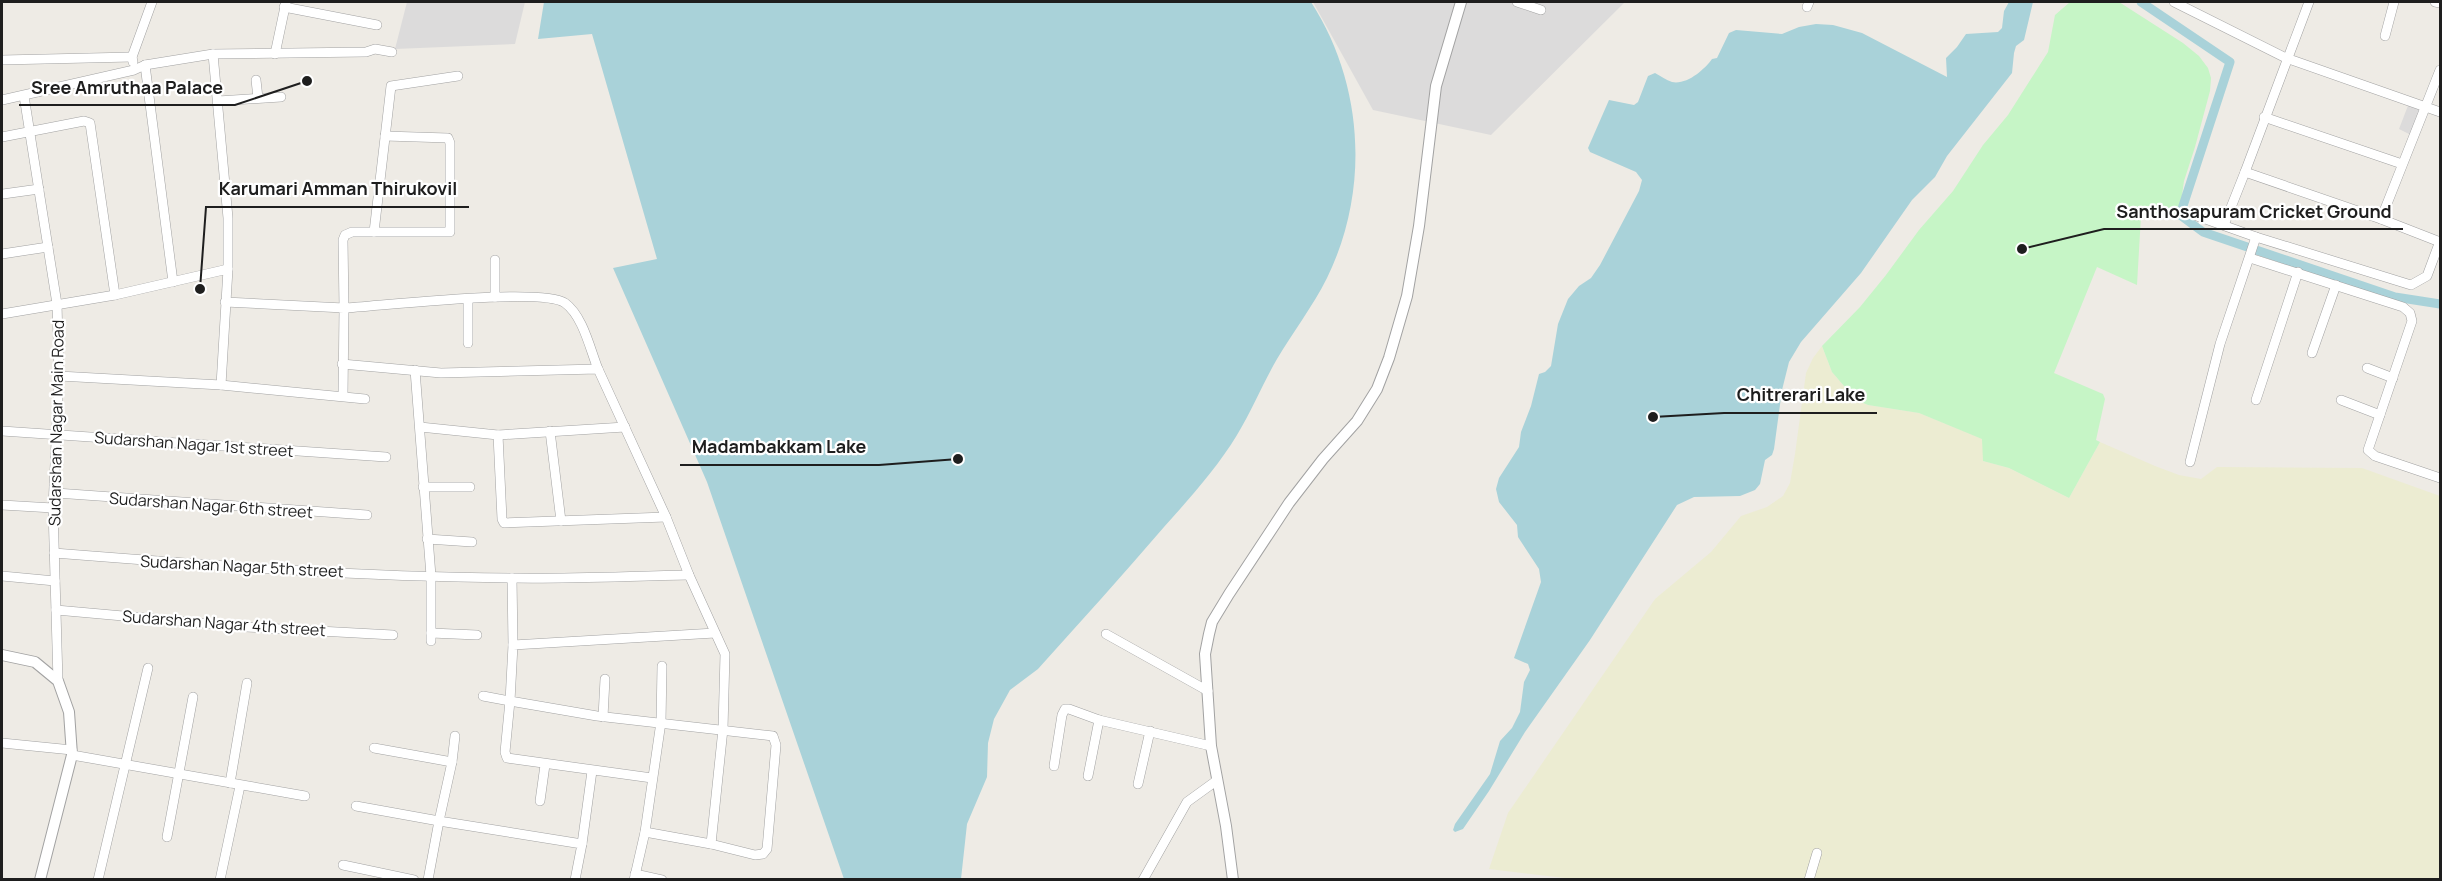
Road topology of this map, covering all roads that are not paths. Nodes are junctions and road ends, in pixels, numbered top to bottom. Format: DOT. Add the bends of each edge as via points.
graph roads {
  1 [pos="152,2"];
  2 [pos="1461,2"];
  3 [pos="1517,2"];
  4 [pos="2174,2"];
  5 [pos="2309,2"];
  6 [pos="2394,2"];
  7 [pos="2435,2"];
  8 [pos="2440,3"];
  9 [pos="285,4"];
  10 [pos="1541,10"];
  11 [pos="377,25"];
  12 [pos="2385,36"];
  13 [pos="392,52"];
  14 [pos="213,54"];
  15 [pos="275,54"];
  16 [pos="132,57"];
  17 [pos="2286,58"];
  18 [pos="2,60"];
  19 [pos="145,65"];
  20 [pos="134,70"];
  21 [pos="2440,70"];
  22 [pos="458,76"];
  23 [pos="256,80"];
  24 [pos="24,96"];
  25 [pos="281,97"];
  26 [pos="258,98"];
  27 [pos="2,100"];
  28 [pos="218,101"];
  29 [pos="2427,106"];
  30 [pos="2440,112"];
  31 [pos="2264,117"];
  32 [pos="30,131"];
  33 [pos="385,136"];
  34 [pos="2,137"];
  35 [pos="2402,164"];
  36 [pos="2245,172"];
  37 [pos="39,189"];
  38 [pos="3,194"];
  39 [pos="2197,216"];
  40 [pos="2381,219"];
  41 [pos="2224,225"];
  42 [pos="374,232"];
  43 [pos="2256,238"];
  44 [pos="2440,241"];
  45 [pos="48,247"];
  46 [pos="2,254"];
  47 [pos="2251,255"];
  48 [pos="495,260"];
  49 [pos="228,269"];
  50 [pos="2298,272"];
  51 [pos="173,282"];
  52 [pos="2336,285"];
  53 [pos="115,295"];
  54 [pos="495,297"];
  55 [pos="468,299"];
  56 [pos="225,302"];
  57 [pos="57,304"];
  58 [pos="344,308"];
  59 [pos="2,314"];
  60 [pos="468,343"];
  61 [pos="2312,353"];
  62 [pos="342,364"];
  63 [pos="2367,368"];
  64 [pos="598,369"];
  65 [pos="415,370"];
  66 [pos="60,376"];
  67 [pos="2393,378"];
  68 [pos="221,385"];
  69 [pos="343,396"];
  70 [pos="365,399"];
  71 [pos="2256,400"];
  72 [pos="2341,400"];
  73 [pos="2380,415"];
  74 [pos="625,426"];
  75 [pos="420,427"];
  76 [pos="2,431"];
  77 [pos="550,431"];
  78 [pos="57,435"];
  79 [pos="498,435"];
  80 [pos="386,457"];
  81 [pos="2190,462"];
  82 [pos="2440,478"];
  83 [pos="423,487"];
  84 [pos="470,487"];
  85 [pos="56,493"];
  86 [pos="2,505"];
  87 [pos="53,508"];
  88 [pos="367,515"];
  89 [pos="666,517"];
  90 [pos="561,520"];
  91 [pos="427,538"];
  92 [pos="472,542"];
  93 [pos="54,553"];
  94 [pos="689,575"];
  95 [pos="2,576"];
  96 [pos="431,576"];
  97 [pos="512,578"];
  98 [pos="55,581"];
  99 [pos="56,610"];
  100 [pos="715,633"];
  101 [pos="393,634"];
  102 [pos="1106,634"];
  103 [pos="477,635"];
  104 [pos="513,645"];
  105 [pos="2,655"];
  106 [pos="662,666"];
  107 [pos="148,668"];
  108 [pos="605,679"];
  109 [pos="58,681"];
  110 [pos="247,683"];
  111 [pos="1208,691"];
  112 [pos="483,696"];
  113 [pos="193,697"];
  114 [pos="510,701"];
  115 [pos="603,717"];
  116 [pos="1099,720"];
  117 [pos="661,722"];
  118 [pos="723,729"];
  119 [pos="1150,731"];
  120 [pos="455,736"];
  121 [pos="2,743"];
  122 [pos="1211,746"];
  123 [pos="374,748"];
  124 [pos="72,752"];
  125 [pos="452,762"];
  126 [pos="125,765"];
  127 [pos="545,765"];
  128 [pos="1054,766"];
  129 [pos="592,771"];
  130 [pos="178,775"];
  131 [pos="1088,776"];
  132 [pos="652,778"];
  133 [pos="1216,781"];
  134 [pos="230,783"];
  135 [pos="1138,784"];
  136 [pos="240,786"];
  137 [pos="305,796"];
  138 [pos="540,801"];
  139 [pos="356,806"];
  140 [pos="439,821"];
  141 [pos="645,832"];
  142 [pos="167,837"];
  143 [pos="582,844"];
  144 [pos="711,844"];
  145 [pos="1817,854"];
  146 [pos="343,865"];
  147 [pos="635,877"];
  148 [pos="40,879"];
  149 [pos="98,879"];
  150 [pos="220,879"];
  151 [pos="414,879"];
  152 [pos="428,879"];
  153 [pos="575,879"];
  154 [pos="662,879"];
  155 [pos="1143,879"];
  156 [pos="1233,879"];
  157 [pos="1809,879"];
  1 -- 16 [label="street"];
  2 -- 111 [label="street" via="1436,86 1412,271 1389,358 1367,407 1289,503 1212,622 1206,644"];
  3 -- 10 [label="street"];
  4 -- 17 [label="street"];
  5 -- 17 [label="street"];
  6 -- 12 [label="street"];
  7 -- 8 [label="street"];
  9 -- 11 [label="street"];
  9 -- 15 [label="street"];
  13 -- 15 [label="street" via="375,49"];
  14 -- 15 [label="street"];
  14 -- 19 [label="street"];
  14 -- 28 [label="street"];
  16 -- 18 [label="street"];
  16 -- 20 [label="street"];
  17 -- 29 [label="street"];
  17 -- 31 [label="street"];
  19 -- 20 [label="street"];
  19 -- 51 [label="street"];
  20 -- 24 [label="street"];
  21 -- 29 [label="street"];
  22 -- 33 [label="street" via="391,86"];
  23 -- 26 [label="street"];
  24 -- 27 [label="street"];
  24 -- 32 [label="street, Sudarshan Nagar Main Road"];
  25 -- 26 [label="street"];
  26 -- 28 [label="street"];
  28 -- 49 [label="street" via="228,218"];
  29 -- 30 [label="street"];
  29 -- 35 [label="street"];
  31 -- 35 [label="street"];
  31 -- 36 [label="street"];
  32 -- 34 [label="street"];
  32 -- 37 [label="street, Sudarshan Nagar Main Road"];
  32 -- 53 [label="street" via="90,123"];
  33 -- 42 [label="street"];
  33 -- 42 [label="street" via="448,138 450,232"];
  35 -- 40 [label="street"];
  36 -- 40 [label="street"];
  36 -- 41 [label="street"];
  37 -- 38 [label="street"];
  37 -- 45 [label="street, Sudarshan Nagar Main Road"];
  39 -- 41 [label="street"];
  40 -- 44 [label="street"];
  41 -- 43 [label="street"];
  42 -- 58 [label="street" via="348,233 343,240"];
  43 -- 44 [label="street" via="2411,285 2427,276"];
  43 -- 47 [label="street"];
  45 -- 46 [label="street"];
  45 -- 57 [label="street, Sudarshan Nagar Main Road"];
  47 -- 50 [label="street"];
  47 -- 81 [label="street" via="2220,344"];
  48 -- 54 [label="street"];
  49 -- 51 [label="street"];
  49 -- 56 [label="street"];
  50 -- 52 [label="street"];
  50 -- 71 [label="street"];
  51 -- 53 [label="street"];
  52 -- 61 [label="street"];
  52 -- 67 [label="street" via="2403,307 2410,313 2412,321"];
  53 -- 57 [label="street"];
  54 -- 55 [label="street"];
  54 -- 64 [label="street" via="552,298 567,305 579,322"];
  55 -- 58 [label="street"];
  55 -- 60 [label="street"];
  56 -- 58 [label="street"];
  56 -- 68 [label="street"];
  57 -- 59 [label="street"];
  57 -- 66 [label="street, Sudarshan Nagar Main Road"];
  58 -- 62 [label="street"];
  62 -- 65 [label="street"];
  62 -- 69 [label="street"];
  63 -- 67 [label="street"];
  64 -- 65 [label="street" via="441,373"];
  64 -- 74 [label="street"];
  65 -- 75 [label="street"];
  66 -- 68 [label="street"];
  66 -- 78 [label="street, Sudarshan Nagar Main Road"];
  67 -- 73 [label="street"];
  68 -- 69 [label="street"];
  69 -- 70 [label="street"];
  72 -- 73 [label="street"];
  73 -- 82 [label="street" via="2369,444 2370,453"];
  74 -- 77 [label="street"];
  74 -- 89 [label="street"];
  75 -- 79 [label="street"];
  75 -- 83 [label="street"];
  76 -- 78 [label="street, Sudarshan Nagar 1st street"];
  77 -- 79 [label="street"];
  77 -- 90 [label="street"];
  78 -- 80 [label="street, Sudarshan Nagar 1st street"];
  78 -- 85 [label="street, Sudarshan Nagar Main Road"];
  79 -- 90 [label="street" via="503,521 506,524"];
  83 -- 84 [label="street"];
  83 -- 91 [label="street"];
  85 -- 87 [label="street, Sudarshan Nagar Main Road"];
  85 -- 88 [label="street, Sudarshan Nagar 6th street"];
  86 -- 87 [label="street"];
  87 -- 93 [label="street, Sudarshan Nagar Main Road"];
  89 -- 90 [label="street"];
  89 -- 94 [label="street"];
  91 -- 92 [label="street"];
  91 -- 96 [label="street"];
  93 -- 96 [label="street, Sudarshan Nagar 5th street"];
  93 -- 98 [label="street, Sudarshan Nagar Main Road"];
  94 -- 97 [label="street, Sudarshan Nagar 5th street"];
  94 -- 100 [label="street"];
  95 -- 98 [label="street"];
  96 -- 97 [label="street, Sudarshan Nagar 5th street"];
  96 -- 103 [label="street" via="431,637"];
  97 -- 104 [label="street"];
  98 -- 99 [label="street, Sudarshan Nagar Main Road"];
  99 -- 101 [label="street, Sudarshan Nagar 4th street" via="246,627"];
  99 -- 109 [label="street, Sudarshan Nagar Main Road"];
  100 -- 104 [label="street"];
  100 -- 118 [label="street" via="725,654"];
  102 -- 111 [label="street"];
  104 -- 114 [label="street"];
  105 -- 109 [label="street" via="35,662"];
  106 -- 117 [label="street"];
  107 -- 126 [label="street"];
  108 -- 115 [label="street"];
  109 -- 124 [label="street" via="69,712"];
  110 -- 134 [label="street"];
  111 -- 122 [label="street"];
  112 -- 114 [label="street"];
  113 -- 130 [label="street"];
  114 -- 115 [label="street"];
  114 -- 127 [label="street" via="505,755 511,760"];
  115 -- 117 [label="street"];
  116 -- 119 [label="street"];
  116 -- 128 [label="street" via="1065,710"];
  116 -- 131 [label="street"];
  117 -- 118 [label="street"];
  117 -- 132 [label="street"];
  118 -- 144 [label="street"];
  118 -- 144 [label="street" via="770,734 776,741 767,849 763,855 755,855"];
  119 -- 122 [label="street"];
  119 -- 135 [label="street"];
  120 -- 125 [label="street"];
  121 -- 124 [label="street"];
  122 -- 133 [label="street"];
  123 -- 125 [label="street"];
  124 -- 126 [label="street"];
  124 -- 148 [label="street"];
  125 -- 140 [label="street"];
  126 -- 130 [label="street"];
  126 -- 149 [label="street"];
  127 -- 129 [label="street"];
  127 -- 138 [label="street"];
  129 -- 132 [label="street"];
  129 -- 143 [label="street"];
  130 -- 134 [label="street"];
  130 -- 142 [label="street"];
  132 -- 141 [label="street"];
  133 -- 155 [label="street" via="1187,802"];
  133 -- 156 [label="street"];
  134 -- 136 [label="street"];
  136 -- 137 [label="street"];
  136 -- 150 [label="street"];
  139 -- 140 [label="street"];
  140 -- 143 [label="street"];
  140 -- 152 [label="street"];
  141 -- 144 [label="street"];
  141 -- 147 [label="street"];
  143 -- 153 [label="street"];
  145 -- 157 [label="street"];
  146 -- 151 [label="street"];
  147 -- 154 [label="street"];
}
